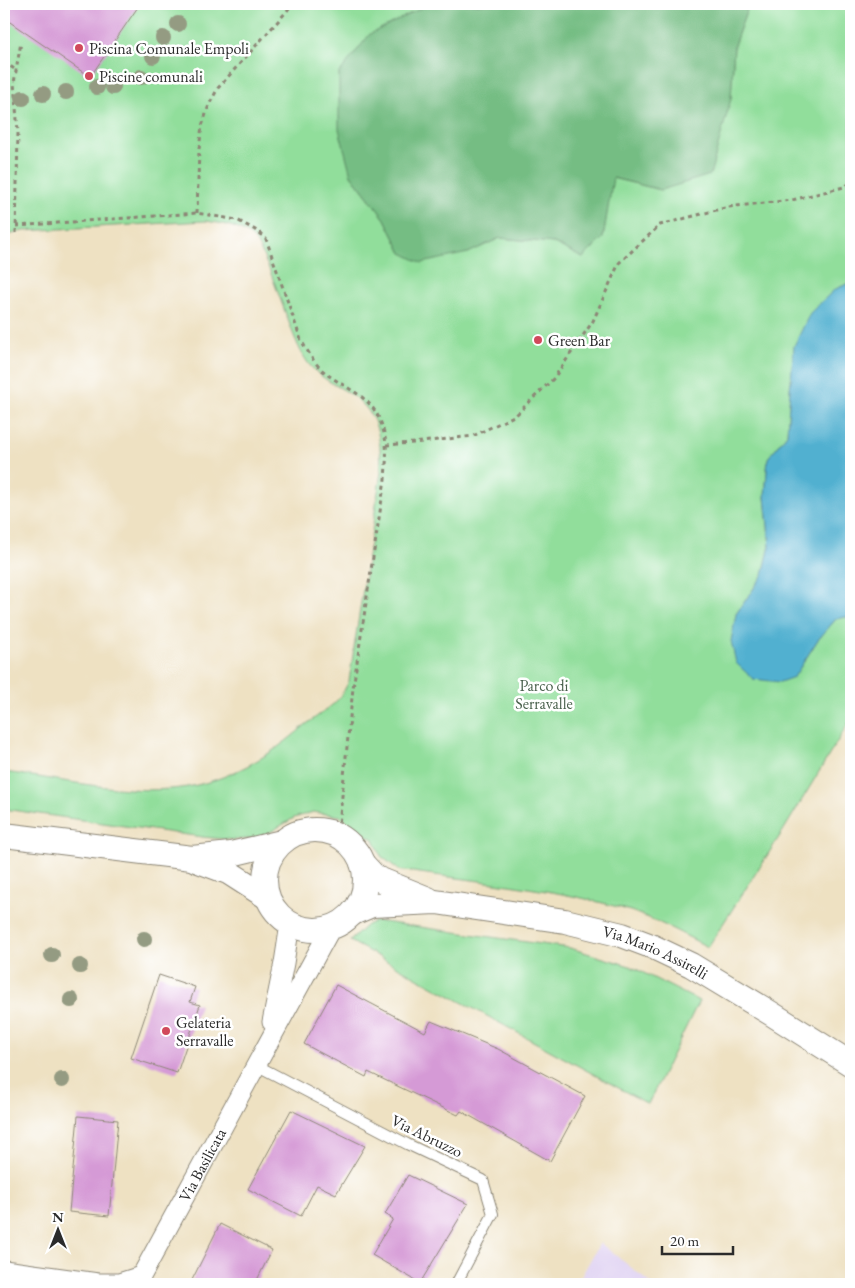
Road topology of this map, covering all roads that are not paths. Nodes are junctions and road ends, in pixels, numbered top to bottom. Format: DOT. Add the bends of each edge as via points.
graph roads {
  1 [pos="4,835"];
  2 [pos="282,842"];
  3 [pos="192,858"];
  4 [pos="362,863"];
  5 [pos="267,897"];
  6 [pos="436,902"];
  7 [pos="353,913"];
  8 [pos="290,924"];
  9 [pos="331,928"];
  10 [pos="267,1043"];
  11 [pos="851,1064"];
  12 [pos="256,1065"];
  13 [pos="4,1270"];
  14 [pos="139,1280"];
  15 [pos="456,1284"];
  1 -- 3 [label="street"];
  2 -- 3 [label="street" via="231,854"];
  2 -- 4 [label="street" via="310,830 338,835 352,847"];
  2 -- 5 [label="street" via="266,867"];
  3 -- 5 [label="street" via="228,872"];
  4 -- 6 [label="street" via="376,878"];
  4 -- 7 [label="street" via="364,889"];
  5 -- 8 [label="street" via="278,916"];
  6 -- 7 [label="street" via="372,905"];
  6 -- 11 [label="street, Via Mario Assirelli" via="596,927 652,946 725,985"];
  7 -- 9 [label="street"];
  8 -- 9 [label="street" via="303,929"];
  8 -- 10 [label="street, Via Basilicata"];
  9 -- 10 [label="street, Via Basilicata"];
  10 -- 12 [label="street, Via Basilicata"];
  12 -- 14 [label="street, Via Basilicata"];
  12 -- 15 [label="lane, Via Abruzzo" via="483,1180 493,1214"];
  13 -- 14 [label="street" via="98,1284"];
}
